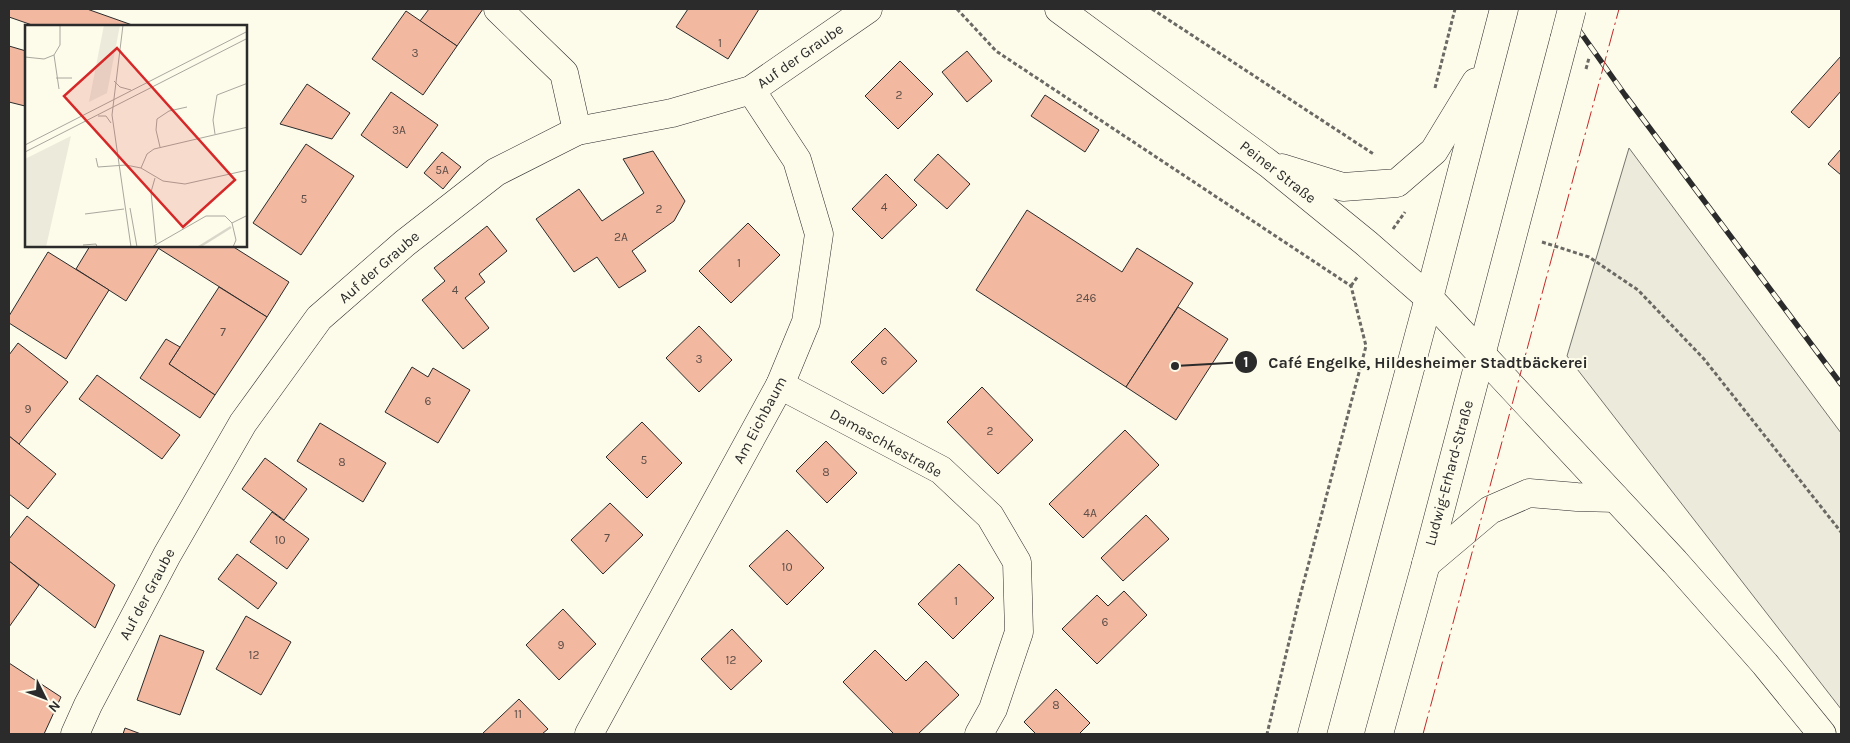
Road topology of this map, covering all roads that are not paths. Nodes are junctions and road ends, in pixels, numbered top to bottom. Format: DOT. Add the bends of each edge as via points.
graph roads {
  1 [pos="498,9"];
  2 [pos="868,9"];
  3 [pos="1058,9"];
  4 [pos="1504,9"];
  5 [pos="1572,9"];
  6 [pos="1490,60"];
  7 [pos="751,90"];
  8 [pos="577,131"];
  9 [pos="1269,164"];
  10 [pos="1429,298"];
  11 [pos="1481,354"];
  12 [pos="780,385"];
  13 [pos="1616,498"];
  14 [pos="1426,564"];
  15 [pos="75,734"];
  16 [pos="589,734"];
  17 [pos="979,734"];
  18 [pos="1312,734"];
  19 [pos="1379,734"];
  20 [pos="1822,734"];
  1 -- 8 [label="main road" via="564,73"];
  2 -- 7 [label="main road, Auf der Graube"];
  3 -- 9 [label="main road, Peiner Straße"];
  4 -- 6 [label="main road"];
  5 -- 11 [label="main road, Ludwig-Erhard-Straße, bridge"];
  6 -- 9 [label="main road" via="1434,150 1397,183 1343,187"];
  6 -- 10 [label="main road"];
  7 -- 8 [label="main road, Auf der Graube" via="672,113"];
  7 -- 12 [label="main road, Am Eichbaum" via="797,160 819,234 806,322"];
  8 -- 15 [label="main road, Auf der Graube" via="496,172 405,243 319,318 243,423 167,555"];
  9 -- 10 [label="main road, Peiner Straße"];
  10 -- 11 [label="main road, Peiner Straße"];
  10 -- 18 [label="main road"];
  11 -- 13 [label="main road, Peiner Straße"];
  11 -- 14 [label="main road, Ludwig-Erhard-Straße"];
  12 -- 16 [label="main road, Am Eichbaum"];
  12 -- 17 [label="main road, Damaschkestraße" via="940,470 990,516 1017,562 1019,632 992,709"];
  13 -- 14 [label="main road" via="1529,493 1490,510"];
  13 -- 20 [label="main road, Peiner Straße" via="1765,664"];
  14 -- 19 [label="main road, Ludwig-Erhard-Straße"];
}
